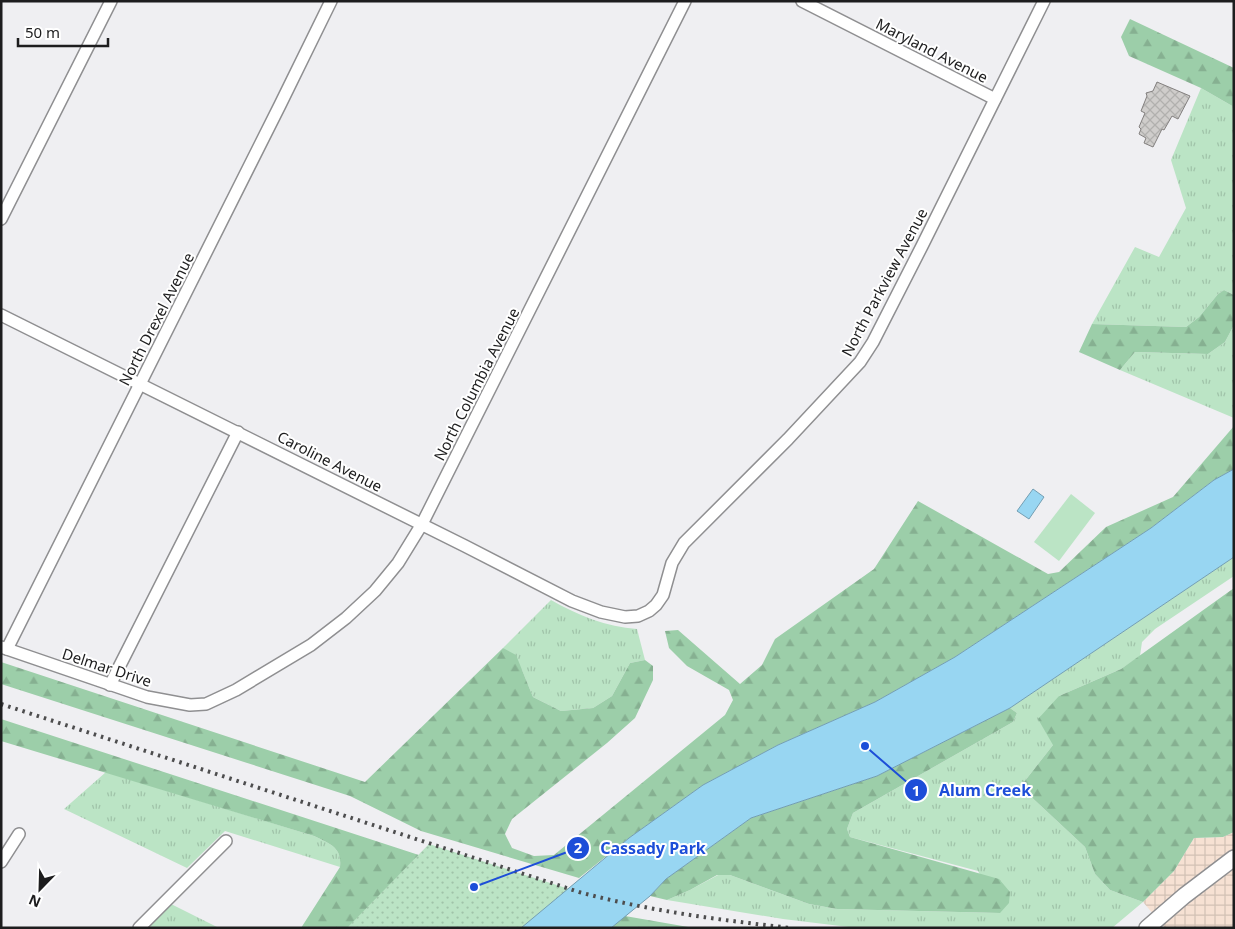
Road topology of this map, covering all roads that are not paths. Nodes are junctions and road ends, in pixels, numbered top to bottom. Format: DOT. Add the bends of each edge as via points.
graph roads {
  1 [pos="111,1"];
  2 [pos="331,1"];
  3 [pos="685,1"];
  4 [pos="802,1"];
  5 [pos="1044,1"];
  6 [pos="995,99"];
  7 [pos="1,219"];
  8 [pos="1,315"];
  9 [pos="140,385"];
  10 [pos="238,432"];
  11 [pos="422,524"];
  12 [pos="648,611"];
  13 [pos="4,648"];
  14 [pos="110,684"];
  15 [pos="206,704"];
  16 [pos="19,834"];
  17 [pos="226,841"];
  18 [pos="5,848"];
  19 [pos="1234,858"];
  20 [pos="1,862"];
  21 [pos="140,928"];
  22 [pos="1147,928"];
  1 -- 7 [label="street"];
  2 -- 9 [label="street, North Drexel Avenue"];
  3 -- 11 [label="street, North Columbia Avenue"];
  4 -- 6 [label="street, Maryland Avenue"];
  5 -- 6 [label="street, North Parkview Avenue"];
  6 -- 12 [label="street, North Parkview Avenue" via="860,362 684,543 672,563 663,595"];
  8 -- 9 [label="street, Caroline Avenue"];
  9 -- 10 [label="street, Caroline Avenue"];
  9 -- 13 [label="street, North Drexel Avenue"];
  10 -- 11 [label="street, Caroline Avenue"];
  10 -- 14 [label="street"];
  11 -- 12 [label="street, Caroline Avenue" via="572,601 625,617"];
  11 -- 15 [label="street, North Columbia Avenue" via="398,563 375,591 346,618 311,645"];
  13 -- 14 [label="street, Delmar Drive"];
  14 -- 15 [label="street, Delmar Drive" via="175,703"];
  16 -- 18 [label="street"];
  17 -- 21 [label="street"];
  18 -- 20 [label="street"];
  19 -- 22 [label="main road"];
}
